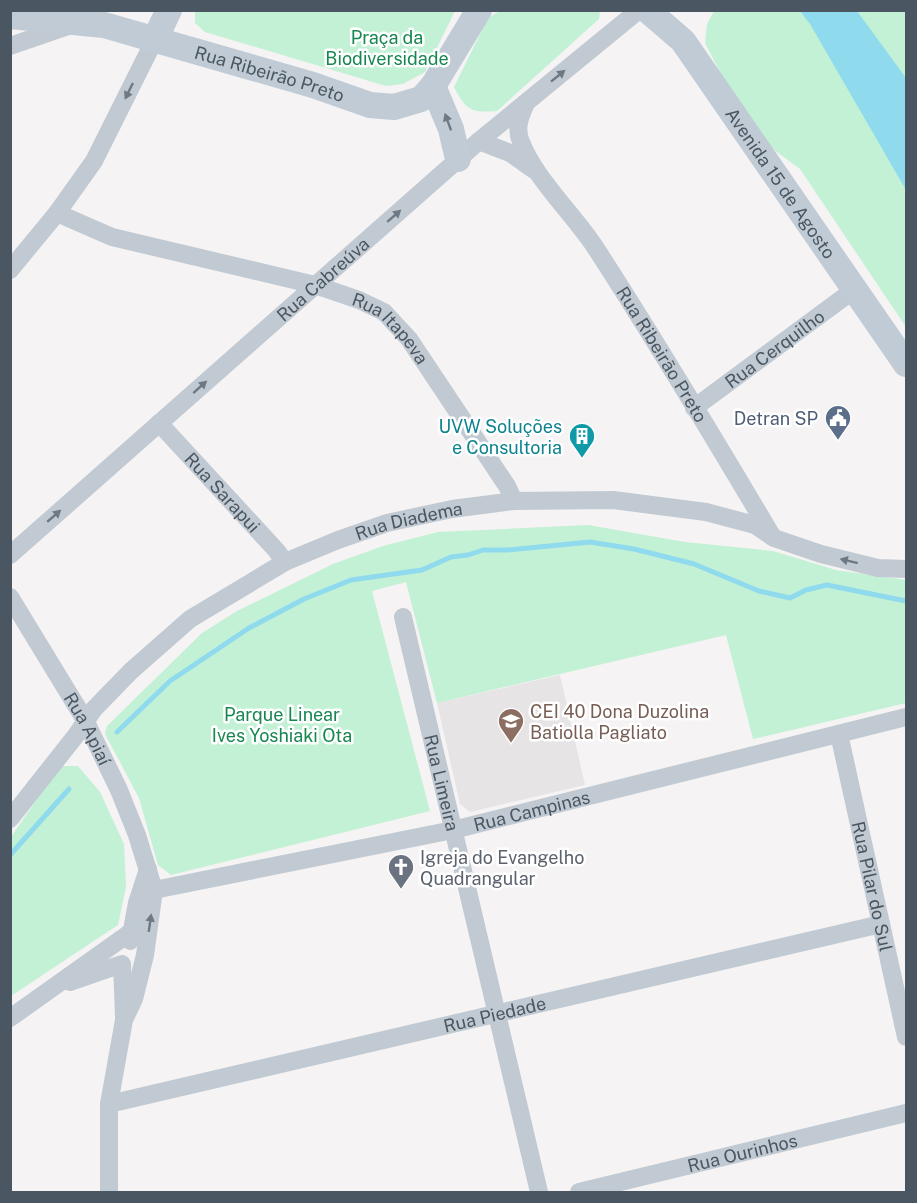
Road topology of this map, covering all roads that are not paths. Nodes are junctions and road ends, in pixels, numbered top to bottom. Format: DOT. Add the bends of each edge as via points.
graph roads {
  1 [pos="169,10"];
  2 [pos="639,10"];
  3 [pos="647,10"];
  4 [pos="477,13"];
  5 [pos="10,16"];
  6 [pos="80,22"];
  7 [pos="155,39"];
  8 [pos="10,46"];
  9 [pos="434,86"];
  10 [pos="526,102"];
  11 [pos="478,141"];
  12 [pos="458,159"];
  13 [pos="540,175"];
  14 [pos="57,213"];
  15 [pos="10,270"];
  16 [pos="315,285"];
  17 [pos="855,289"];
  18 [pos="906,364"];
  19 [pos="694,408"];
  20 [pos="159,423"];
  21 [pos="514,501"];
  22 [pos="774,538"];
  23 [pos="10,555"];
  24 [pos="285,562"];
  25 [pos="906,569"];
  26 [pos="10,597"];
  27 [pos="403,617"];
  28 [pos="906,717"];
  29 [pos="85,720"];
  30 [pos="839,734"];
  31 [pos="10,819"];
  32 [pos="453,830"];
  33 [pos="148,868"];
  34 [pos="154,890"];
  35 [pos="881,924"];
  36 [pos="130,936"];
  37 [pos="143,959"];
  38 [pos="122,964"];
  39 [pos="54,987"];
  40 [pos="497,1015"];
  41 [pos="10,1018"];
  42 [pos="124,1020"];
  43 [pos="906,1037"];
  44 [pos="109,1104"];
  45 [pos="906,1113"];
  46 [pos="110,1192"];
  47 [pos="539,1192"];
  48 [pos="579,1192"];
  1 -- 7 [label="main road"];
  10 -- 2 [label="street, Rua Cabreúva, one-way"];
  3 -- 17 [label="main road, Avenida 15 de Agosto" via="683,41"];
  4 -- 9 [label="main road, Rua Ribeirão Preto"];
  5 -- 6 [label="main road, Rua Ribeirão Preto"];
  6 -- 7 [label="main road, Rua Ribeirão Preto"];
  6 -- 8 [label="street"];
  7 -- 9 [label="main road, Rua Ribeirão Preto" via="313,84 370,105 394,107 421,99"];
  7 -- 14 [label="street, one-way" via="105,141"];
  12 -- 9 [label="main road, one-way"];
  10 -- 11 [label="street, Rua Cabreúva"];
  10 -- 13 [label="street, Rua Ribeirão Preto" via="518,121 518,134"];
  11 -- 12 [label="street, Rua Cabreúva"];
  11 -- 13 [label="street, Rua Ribeirão Preto" via="510,153"];
  16 -- 12 [label="street, Rua Cabreúva, one-way"];
  13 -- 19 [label="street, Rua Ribeirão Preto" via="593,244"];
  14 -- 15 [label="street"];
  14 -- 16 [label="street, Rua Itapeva" via="112,237"];
  20 -- 16 [label="street, Rua Cabreúva, one-way"];
  16 -- 21 [label="street, Rua Itapeva" via="384,312 409,339"];
  17 -- 18 [label="main road, Avenida 15 de Agosto"];
  17 -- 19 [label="street, Rua Cerquilho"];
  19 -- 22 [label="street, Rua Ribeirão Preto"];
  23 -- 20 [label="street, Rua Cabreúva, one-way"];
  20 -- 24 [label="street, Rua Sarapui"];
  21 -- 22 [label="street, Rua Diadema" via="613,500 706,512 754,525"];
  21 -- 24 [label="street, Rua Diadema" via="387,523"];
  25 -- 22 [label="street, Rua Diadema, one-way" via="878,568"];
  24 -- 29 [label="street, Rua Diadema" via="190,619 131,671"];
  26 -- 29 [label="street, Rua Apiaí"];
  27 -- 32 [label="street, Rua Limeira"];
  28 -- 30 [label="street, Rua Campinas"];
  29 -- 31 [label="street, Rua Diadema"];
  29 -- 33 [label="street, Rua Apiaí" via="119,790"];
  30 -- 32 [label="street, Rua Campinas"];
  30 -- 35 [label="street, Rua Pilar do Sul"];
  32 -- 34 [label="street, Rua Campinas"];
  32 -- 40 [label="street, Rua Limeira"];
  33 -- 34 [label="street, Rua Apiaí"];
  33 -- 36 [label="street"];
  37 -- 34 [label="street, one-way"];
  35 -- 40 [label="street, Rua Piedade"];
  35 -- 43 [label="street, Rua Pilar do Sul"];
  36 -- 37 [label="street" via="143,947"];
  36 -- 38 [label="street" via="118,951"];
  36 -- 39 [label="street"];
  37 -- 38 [label="street" via="133,968"];
  37 -- 42 [label="street" via="134,999"];
  38 -- 39 [label="street"];
  38 -- 42 [label="street"];
  39 -- 41 [label="street"];
  40 -- 44 [label="street, Rua Piedade"];
  40 -- 47 [label="street, Rua Limeira"];
  42 -- 44 [label="street"];
  44 -- 46 [label="street"];
  45 -- 48 [label="street, Rua Ourinhos"];
}
